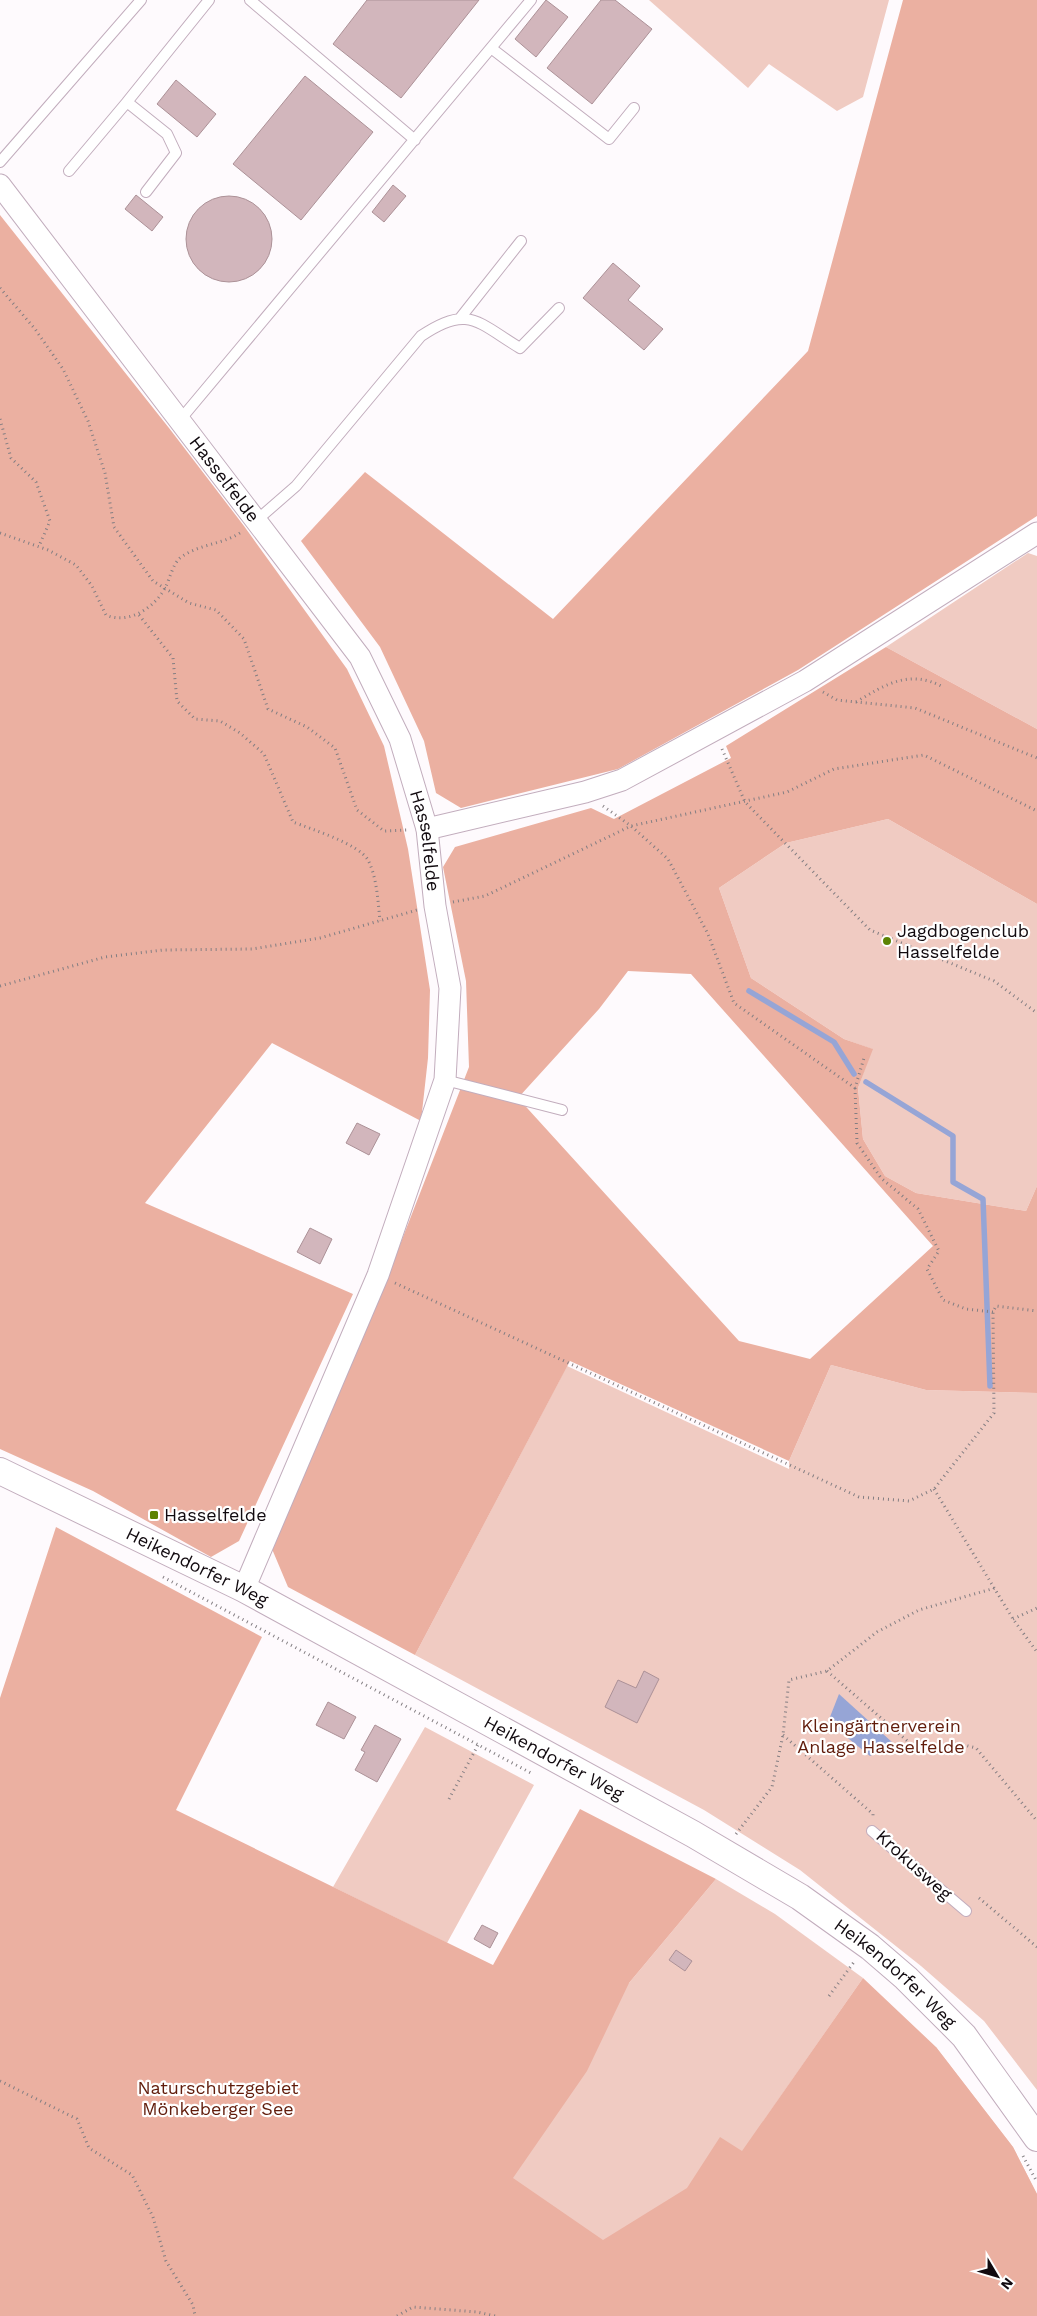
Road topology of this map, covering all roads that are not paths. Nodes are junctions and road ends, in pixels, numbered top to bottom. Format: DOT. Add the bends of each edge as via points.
graph roads {
  1 [pos="141,0"];
  2 [pos="209,0"];
  3 [pos="250,0"];
  4 [pos="531,0"];
  5 [pos="491,48"];
  6 [pos="127,102"];
  7 [pos="634,108"];
  8 [pos="415,140"];
  9 [pos="0,162"];
  10 [pos="69,172"];
  11 [pos="0,185"];
  12 [pos="146,192"];
  13 [pos="521,241"];
  14 [pos="560,308"];
  15 [pos="461,317"];
  16 [pos="180,420"];
  17 [pos="257,520"];
  18 [pos="1037,532"];
  19 [pos="1037,546"];
  20 [pos="1014,548"];
  21 [pos="427,829"];
  22 [pos="445,1080"];
  23 [pos="562,1110"];
  24 [pos="0,1471"];
  25 [pos="244,1589"];
  26 [pos="872,1831"];
  27 [pos="966,1911"];
  28 [pos="1029,2144"];
  1 -- 9 [label="lane"];
  2 -- 6 [label="lane"];
  3 -- 8 [label="lane"];
  4 -- 5 [label="lane"];
  5 -- 7 [label="lane" via="609,139"];
  5 -- 8 [label="lane"];
  6 -- 10 [label="lane"];
  6 -- 12 [label="lane" via="167,134 176,153"];
  8 -- 16 [label="lane"];
  11 -- 16 [label="street, Hasselfelde"];
  13 -- 15 [label="lane"];
  14 -- 15 [label="lane" via="520,348 472,319"];
  15 -- 17 [label="lane" via="440,323 421,336 296,486"];
  16 -- 17 [label="street, Hasselfelde"];
  17 -- 21 [label="street, Hasselfelde" via="360,657 400,739"];
  18 -- 20 [label="street"];
  19 -- 20 [label="lane"];
  20 -- 21 [label="street" via="805,681 622,780 585,792"];
  21 -- 22 [label="street, Hasselfelde" via="434,906 450,988"];
  22 -- 23 [label="lane"];
  22 -- 25 [label="street, Hasselfelde" via="378,1276"];
  24 -- 25 [label="street, Heikendorfer Weg"];
  25 -- 28 [label="street, Heikendorfer Weg" via="693,1834 800,1897 858,1959 906,1978 964,2036"];
  26 -- 27 [label="lane, Krokusweg"];
}
